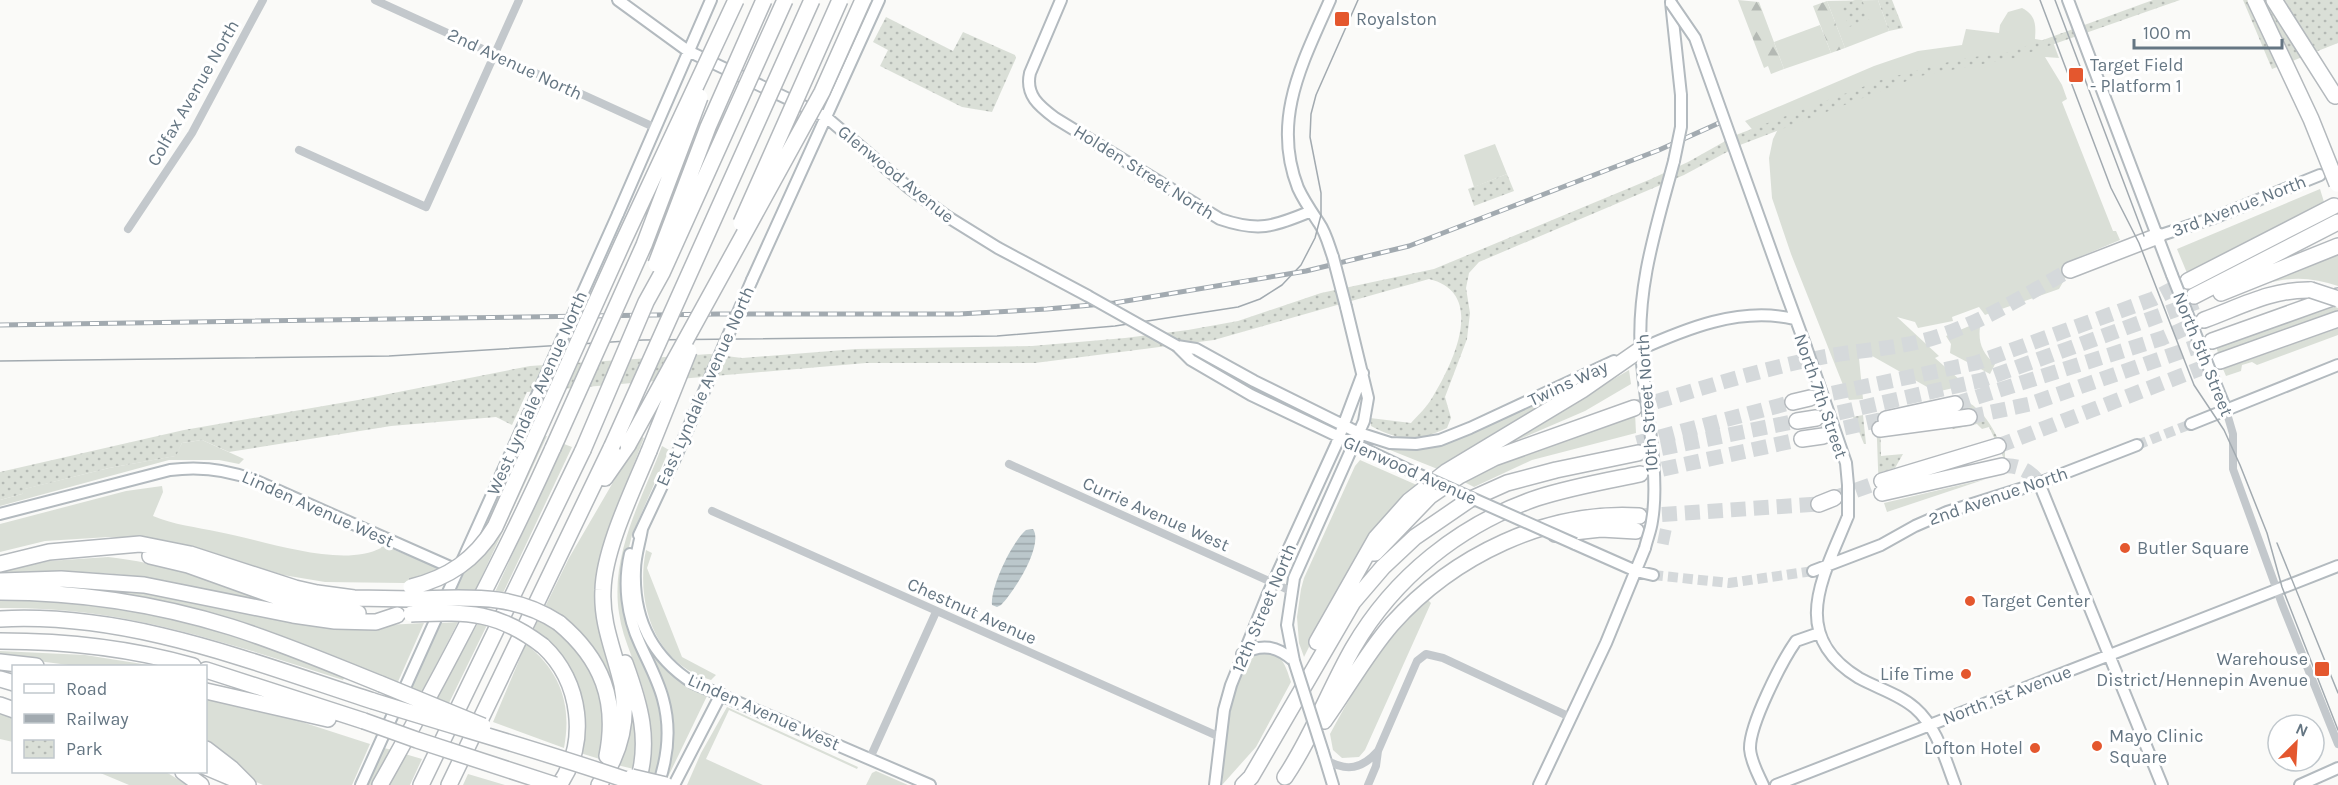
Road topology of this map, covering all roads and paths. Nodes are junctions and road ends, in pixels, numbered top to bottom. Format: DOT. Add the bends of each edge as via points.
graph roads {
  1 [pos="263,0"];
  2 [pos="375,0"];
  3 [pos="519,0"];
  4 [pos="618,0"];
  5 [pos="711,0"];
  6 [pos="736,0"];
  7 [pos="747,0"];
  8 [pos="764,0"];
  9 [pos="784,0"];
  10 [pos="812,0"];
  11 [pos="840,0"];
  12 [pos="863,0"];
  13 [pos="879,0"];
  14 [pos="1060,0"];
  15 [pos="1330,0"];
  16 [pos="2068,0"];
  17 [pos="2255,0"];
  18 [pos="2274,0"];
  19 [pos="1671,2"];
  20 [pos="688,51"];
  21 [pos="495,54"];
  22 [pos="2335,96"];
  23 [pos="826,117"];
  24 [pos="656,128"];
  25 [pos="299,150"];
  26 [pos="2320,175"];
  27 [pos="2338,186"];
  28 [pos="2334,206"];
  29 [pos="1309,212"];
  30 [pos="2338,222"];
  31 [pos="128,229"];
  32 [pos="2158,236"];
  33 [pos="2338,246"];
  34 [pos="2070,270"];
  35 [pos="2188,281"];
  36 [pos="2338,297"];
  37 [pos="646,302"];
  38 [pos="1794,319"];
  39 [pos="2338,319"];
  40 [pos="2204,320"];
  41 [pos="2212,340"];
  42 [pos="1177,346"];
  43 [pos="1642,356"];
  44 [pos="2220,361"];
  45 [pos="2338,365"];
  46 [pos="1363,373"];
  47 [pos="1810,398"];
  48 [pos="1792,402"];
  49 [pos="1955,404"];
  50 [pos="1634,408"];
  51 [pos="2226,410"];
  52 [pos="1969,417"];
  53 [pos="1816,418"];
  54 [pos="1797,421"];
  55 [pos="2190,424"];
  56 [pos="1343,425"];
  57 [pos="1359,433"];
  58 [pos="1822,435"];
  59 [pos="1338,437"];
  60 [pos="1802,439"];
  61 [pos="1353,444"];
  62 [pos="2137,445"];
  63 [pos="1998,446"];
  64 [pos="1638,448"];
  65 [pos="1009,464"];
  66 [pos="2002,466"];
  67 [pos="1640,474"];
  68 [pos="2039,483"];
  69 [pos="588,499"];
  70 [pos="712,511"];
  71 [pos="0,514"];
  72 [pos="1639,516"];
  73 [pos="642,529"];
  74 [pos="1636,531"];
  75 [pos="109,548"];
  76 [pos="1488,550"];
  77 [pos="608,563"];
  78 [pos="0,564"];
  79 [pos="1828,564"];
  80 [pos="2338,566"];
  81 [pos="457,570"];
  82 [pos="1636,571"];
  83 [pos="1813,571"];
  84 [pos="1653,574"];
  85 [pos="0,581"];
  86 [pos="1273,584"];
  87 [pos="2278,590"];
  88 [pos="1290,591"];
  89 [pos="0,592"];
  90 [pos="1342,596"];
  91 [pos="408,604"];
  92 [pos="936,612"];
  93 [pos="5,619"];
  94 [pos="1819,633"];
  95 [pos="6,641"];
  96 [pos="1242,654"];
  97 [pos="2110,655"];
  98 [pos="1294,661"];
  99 [pos="0,662"];
  100 [pos="27,665"];
  101 [pos="188,665"];
  102 [pos="207,670"];
  103 [pos="207,691"];
  104 [pos="721,694"];
  105 [pos="1570,717"];
  106 [pos="1285,719"];
  107 [pos="362,724"];
  108 [pos="1930,725"];
  109 [pos="1220,737"];
  110 [pos="2338,744"];
  111 [pos="207,750"];
  112 [pos="540,751"];
  113 [pos="1378,751"];
  114 [pos="1325,756"];
  115 [pos="870,758"];
  116 [pos="585,765"];
  117 [pos="207,767"];
  118 [pos="2338,768"];
  119 [pos="186,773"];
  120 [pos="1282,781"];
  121 [pos="201,785"];
  122 [pos="248,785"];
  123 [pos="361,785"];
  124 [pos="380,785"];
  125 [pos="421,785"];
  126 [pos="449,785"];
  127 [pos="557,785"];
  128 [pos="598,785"];
  129 [pos="639,785"];
  130 [pos="658,785"];
  131 [pos="666,785"];
  132 [pos="674,785"];
  133 [pos="930,785"];
  134 [pos="1215,785"];
  135 [pos="1244,785"];
  136 [pos="1333,785"];
  137 [pos="1368,785"];
  138 [pos="1539,785"];
  139 [pos="1763,785"];
  140 [pos="1776,785"];
  141 [pos="1955,785"];
  142 [pos="2162,785"];
  143 [pos="2300,785"];
  1 -- 31 [label="street, Colfax Avenue North" via="192,133"];
  2 -- 21 [label="street, 2nd Avenue North"];
  3 -- 21 [label="street"];
  4 -- 20 [label="street, Glenwood Avenue"];
  5 -- 20 [label="street, West Lyndale Avenue North"];
  6 -- 91 [label="highway, bridge" via="627,231 495,527 461,567"];
  7 -- 124 [label="highway, bridge" via="699,99 644,244 520,521"];
  8 -- 37 [label="highway, bridge" via="705,135 654,269"];
  9 -- 37 [label="highway, bridge"];
  10 -- 69 [label="highway, bridge"];
  11 -- 77 [label="highway, bridge" via="735,236"];
  12 -- 69 [label="highway, bridge" via="813,108 628,445"];
  13 -- 23 [label="street, East Lyndale Avenue North"];
  14 -- 29 [label="street, Holden Street North" via="1028,80 1030,94 1039,105 1220,219 1244,226 1276,226"];
  15 -- 29 [label="street, 12th Street North" via="1293,89 1288,118 1294,172"];
  16 -- 32 [label="street, North 5th Street"];
  17 -- 27 [label="highway, bridge"];
  18 -- 22 [label="highway"];
  19 -- 38 [label="street, North 7th Street, bridge" via="1695,38"];
  19 -- 43 [label="street, 10th Street North, bridge" via="1681,127 1645,269"];
  20 -- 23 [label="street, Glenwood Avenue"];
  20 -- 24 [label="street, West Lyndale Avenue North"];
  21 -- 24 [label="street, 2nd Avenue North"];
  21 -- 25 [label="street" via="426,207"];
  23 -- 42 [label="street, Glenwood Avenue, bridge" via="955,222"];
  23 -- 73 [label="street, East Lyndale Avenue North, bridge"];
  24 -- 81 [label="street, West Lyndale Avenue North, bridge"];
  26 -- 32 [label="street, 3rd Avenue North"];
  28 -- 35 [label="highway"];
  29 -- 46 [label="street, 12th Street North, bridge" via="1333,257"];
  30 -- 33 [label="highway" via="2195,299"];
  32 -- 34 [label="highway"];
  32 -- 51 [label="street, North 5th Street, bridge"];
  36 -- 40 [label="highway, bridge" via="2291,290 2270,294"];
  36 -- 41 [label="highway"];
  37 -- 125 [label="highway, bridge" via="583,450"];
  38 -- 43 [label="street, Twins Way" via="1766,315 1720,320 1670,336"];
  38 -- 79 [label="street, North 7th Street, bridge" via="1846,463 1848,516"];
  39 -- 44 [label="highway"];
  42 -- 56 [label="street, Glenwood Avenue" via="1196,349"];
  42 -- 59 [label="street, Glenwood Avenue" via="1191,360 1251,395"];
  43 -- 57 [label="street, Twins Way" via="1440,440 1390,443"];
  43 -- 82 [label="street, 10th Street North, bridge" via="1654,495 1652,520"];
  43 -- 90 [label="highway" via="1431,482 1376,538"];
  45 -- 51 [label="street"];
  46 -- 56 [label="street, 12th Street North"];
  46 -- 57 [label="street, 12th Street North" via="1368,398"];
  47 -- 48 [label="highway"];
  49 -- 52 [label="highway" via="1880,424"];
  50 -- 90 [label="highway" via="1494,458 1459,476 1430,496 1376,552"];
  51 -- 55 [label="street"];
  51 -- 87 [label="street, North 5th Street" via="2233,434 2233,469"];
  53 -- 54 [label="highway"];
  56 -- 57 [label="street, Twins Way"];
  56 -- 59 [label="street, 12th Street North"];
  57 -- 61 [label="street, 12th Street North"];
  58 -- 60 [label="highway"];
  59 -- 61 [label="street, Glenwood Avenue"];
  59 -- 86 [label="street, 12th Street North"];
  61 -- 82 [label="street, Glenwood Avenue, bridge"];
  61 -- 88 [label="street, 12th Street North"];
  62 -- 68 [label="street, 2nd Avenue North"];
  63 -- 66 [label="highway" via="1882,487"];
  64 -- 106 [label="highway" via="1555,464 1469,500 1432,523 1367,584 1341,621"];
  65 -- 86 [label="street, Currie Avenue West"];
  67 -- 120 [label="highway" via="1518,505 1477,525 1430,557 1395,590 1361,635 1303,750"];
  68 -- 79 [label="street, 2nd Avenue North" via="1947,512 1881,545"];
  68 -- 97 [label="street"];
  69 -- 126 [label="highway"];
  70 -- 92 [label="street, Chestnut Avenue"];
  71 -- 81 [label="street, Linden Avenue West" via="170,470 213,468 254,480"];
  72 -- 76 [label="highway" via="1595,516 1569,521"];
  73 -- 104 [label="street, Linden Avenue West" via="635,570 645,631 655,650 676,671"];
  73 -- 130 [label="street, East Lyndale Avenue North" via="633,545 626,590 634,632 666,711 668,744"];
  74 -- 76 [label="highway" via="1574,531"];
  75 -- 78 [label="highway" via="49,552"];
  75 -- 91 [label="highway" via="140,544 158,547 295,588"];
  75 -- 91 [label="highway" via="188,565 304,604 363,614"];
  76 -- 120 [label="highway" via="1436,583 1391,626"];
  77 -- 128 [label="highway" via="603,587 605,628 621,684 624,717 617,751"];
  77 -- 129 [label="highway" via="612,620 644,723"];
  79 -- 83 [label="street"];
  79 -- 94 [label="street, North 7th Street" via="1816,599"];
  80 -- 87 [label="street, North 1st Avenue"];
  81 -- 123 [label="street, West Lyndale Avenue North"];
  82 -- 84 [label="street, Glenwood Avenue"];
  82 -- 105 [label="street, 10th Street North"];
  85 -- 91 [label="highway" via="86,580 176,590 325,620 376,622"];
  86 -- 88 [label="street, Currie Avenue West"];
  86 -- 96 [label="street, 12th Street North"];
  87 -- 97 [label="street, North 1st Avenue"];
  87 -- 110 [label="street, North 5th Street"];
  88 -- 98 [label="street, 12th Street North" via="1287,625"];
  89 -- 112 [label="highway, bridge" via="128,603 238,629"];
  90 -- 106 [label="highway" via="1310,655"];
  91 -- 127 [label="highway, bridge" via="491,617 520,630 551,654 571,686 578,717 571,761"];
  91 -- 128 [label="highway, bridge" via="498,599 533,608 559,623 579,642 591,657 610,703 610,741"];
  92 -- 109 [label="street, Chestnut Avenue"];
  92 -- 115 [label="street"];
  93 -- 112 [label="highway, bridge" via="98,624 164,636"];
  94 -- 108 [label="street, North 7th Street" via="1826,649 1842,667 1915,708"];
  94 -- 139 [label="street" via="1796,640 1767,694 1750,748"];
  95 -- 101 [label="highway" via="107,648"];
  96 -- 98 [label="street" via="1254,648 1274,647"];
  96 -- 109 [label="street, 12th Street North"];
  97 -- 108 [label="street, North 1st Avenue"];
  97 -- 142 [label="street"];
  98 -- 114 [label="street, 12th Street North, bridge"];
  99 -- 100 [label="highway"];
  102 -- 107 [label="highway"];
  103 -- 107 [label="highway"];
  104 -- 115 [label="street, Linden Avenue West"];
  104 -- 132 [label="street"];
  105 -- 113 [label="street" via="1443,658 1426,654 1417,661"];
  105 -- 138 [label="street, 10th Street North"];
  106 -- 135 [label="highway"];
  107 -- 127 [label="highway, bridge"];
  108 -- 140 [label="street, North 1st Avenue"];
  108 -- 141 [label="street, North 7th Street"];
  109 -- 134 [label="street, 12th Street North"];
  111 -- 122 [label="highway"];
  112 -- 116 [label="highway, bridge"];
  113 -- 114 [label="street" via="1354,768 1341,767"];
  113 -- 137 [label="street"];
  114 -- 136 [label="street, 12th Street North"];
  115 -- 133 [label="street, Linden Avenue West"];
  116 -- 129 [label="highway, bridge"];
  116 -- 131 [label="highway, bridge"];
  117 -- 122 [label="highway"];
  118 -- 143 [label="street"];
  119 -- 121 [label="highway"];
}
